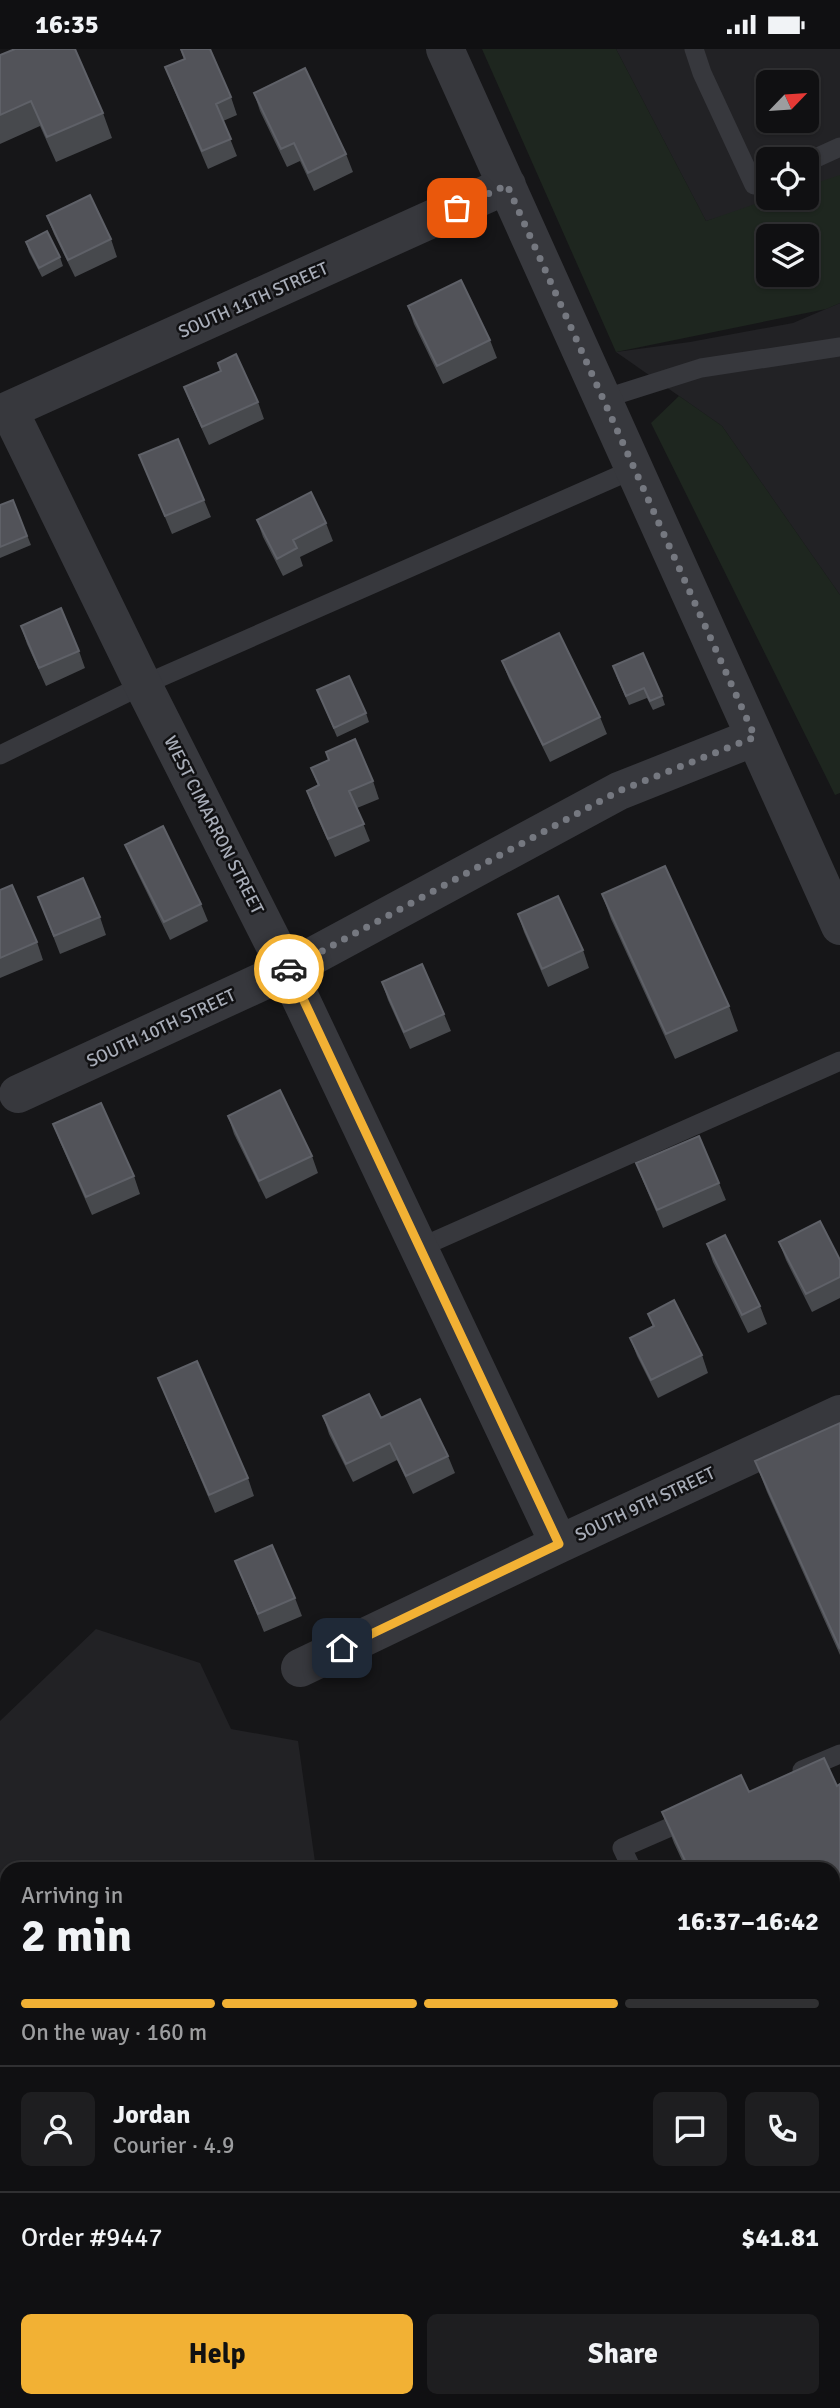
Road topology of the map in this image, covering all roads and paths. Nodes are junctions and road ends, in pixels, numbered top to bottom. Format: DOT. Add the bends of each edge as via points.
graph roads {
  1 [pos="444,49"];
  2 [pos="694,49"];
  3 [pos="840,147"];
  4 [pos="819,157"];
  5 [pos="756,184"];
  6 [pos="507,185"];
  7 [pos="840,347"];
  8 [pos="603,399"];
  9 [pos="5,412"];
  10 [pos="634,469"];
  11 [pos="143,685"];
  12 [pos="755,737"];
  13 [pos="0,755"];
  14 [pos="840,926"];
  15 [pos="287,970"];
  16 [pos="840,1061"];
  17 [pos="18,1094"];
  18 [pos="419,1248"];
  19 [pos="840,1414"];
  20 [pos="559,1544"];
  21 [pos="300,1668"];
  22 [pos="840,1754"];
  23 [pos="789,1776"];
  24 [pos="712,1809"];
  25 [pos="629,1862"];
  1 -- 6 [label="street"];
  2 -- 5 [label="lane"];
  3 -- 4 [label="lane"];
  6 -- 8 [label="street"];
  6 -- 9 [label="street, SOUTH 11TH STREET"];
  7 -- 8 [label="lane" via="701,368"];
  8 -- 10 [label="street"];
  9 -- 11 [label="street, WEST CIMARRON STREET"];
  10 -- 11 [label="lane"];
  10 -- 12 [label="street"];
  11 -- 13 [label="lane"];
  11 -- 15 [label="street, WEST CIMARRON STREET"];
  12 -- 14 [label="street"];
  12 -- 15 [label="street, SOUTH 10TH STREET" via="619,791"];
  15 -- 17 [label="street, SOUTH 10TH STREET"];
  15 -- 18 [label="street, WEST CIMARRON STREET"];
  16 -- 18 [label="lane"];
  18 -- 20 [label="street, WEST CIMARRON STREET"];
  19 -- 20 [label="street, SOUTH 9TH STREET"];
  20 -- 21 [label="street, SOUTH 9TH STREET"];
  22 -- 23 [label="lane"];
  24 -- 25 [label="lane" via="622,1848"];
}
